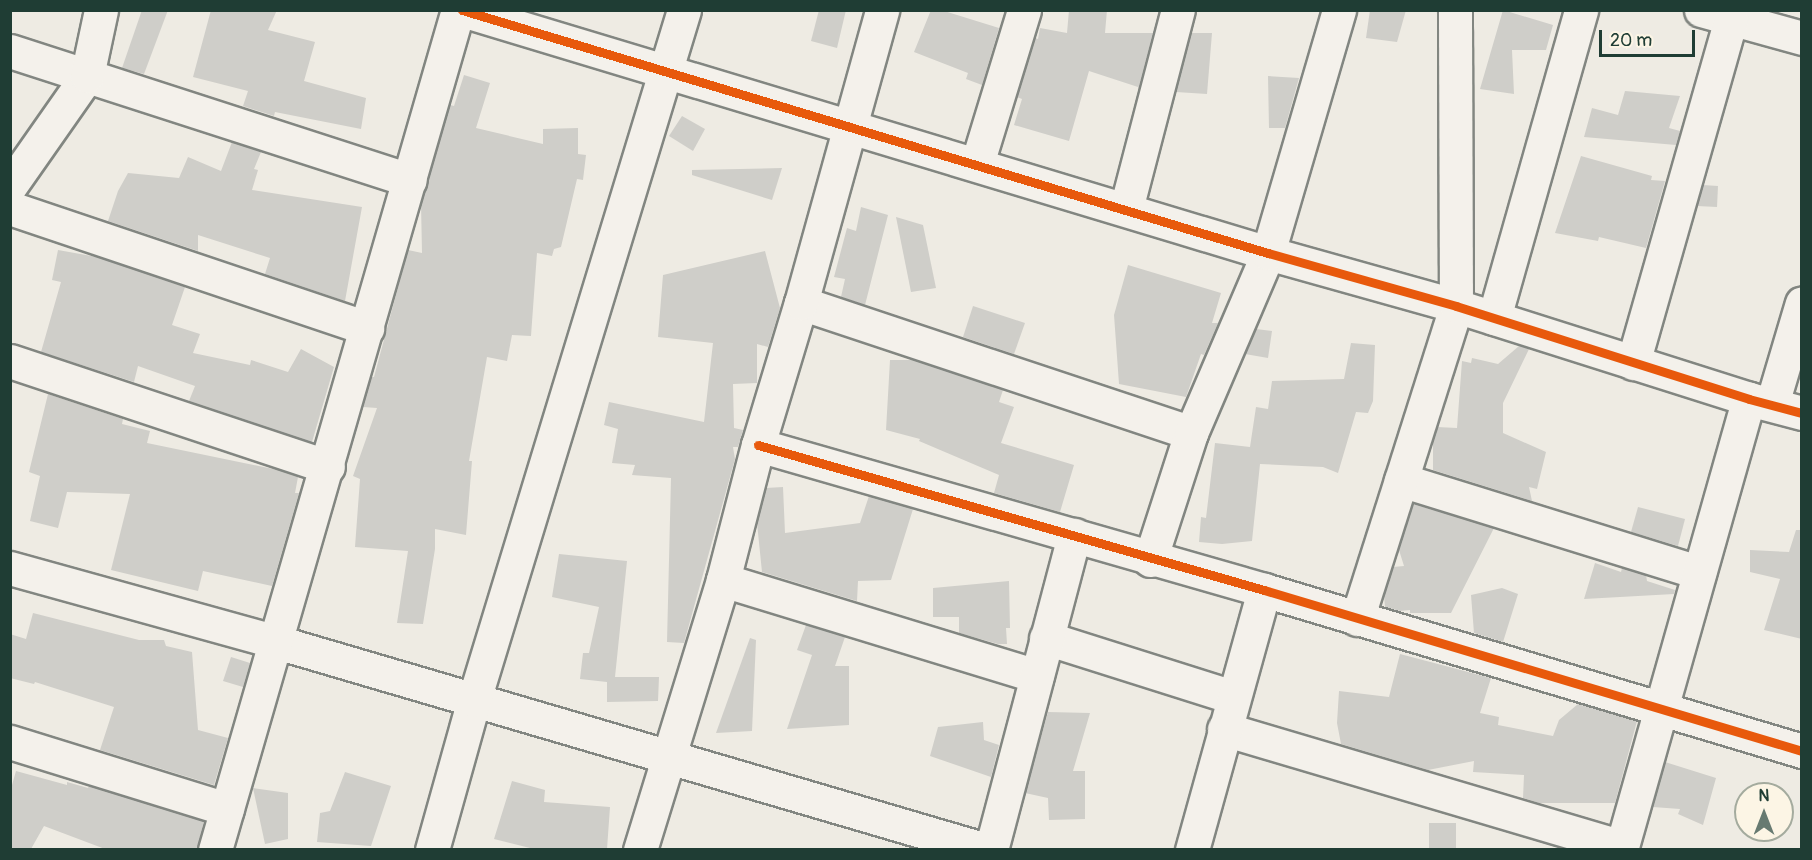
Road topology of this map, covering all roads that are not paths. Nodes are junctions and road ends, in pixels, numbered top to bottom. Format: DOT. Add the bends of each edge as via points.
graph roads {
  1 [pos="101,10"];
  2 [pos="460,10"];
  3 [pos="684,10"];
  4 [pos="882,10"];
  5 [pos="1024,10"];
  6 [pos="1178,10"];
  7 [pos="1339,10"];
  8 [pos="1455,10"];
  9 [pos="1581,10"];
  10 [pos="1716,15"];
  11 [pos="1802,38"];
  12 [pos="10,51"];
  13 [pos="666,70"];
  14 [pos="87,76"];
  15 [pos="848,126"];
  16 [pos="977,164"];
  17 [pos="410,180"];
  18 [pos="10,186"];
  19 [pos="10,208"];
  20 [pos="1125,209"];
  21 [pos="1268,252"];
  22 [pos="801,303"];
  23 [pos="1802,303"];
  24 [pos="1456,306"];
  25 [pos="1494,318"];
  26 [pos="367,328"];
  27 [pos="10,361"];
  28 [pos="1633,363"];
  29 [pos="1774,405"];
  30 [pos="1191,433"];
  31 [pos="758,445"];
  32 [pos="328,467"];
  33 [pos="1401,480"];
  34 [pos="1074,535"];
  35 [pos="1150,560"];
  36 [pos="10,568"];
  37 [pos="1699,572"];
  38 [pos="723,580"];
  39 [pos="1264,590"];
  40 [pos="1357,619"];
  41 [pos="1046,638"];
  42 [pos="277,642"];
  43 [pos="1037,676"];
  44 [pos="1233,697"];
  45 [pos="474,700"];
  46 [pos="1661,710"];
  47 [pos="1224,729"];
  48 [pos="10,742"];
  49 [pos="1802,751"];
  50 [pos="668,755"];
  51 [pos="227,809"];
  52 [pos="1621,848"];
  53 [pos="215,849"];
  54 [pos="432,849"];
  55 [pos="640,849"];
  56 [pos="986,849"];
  57 [pos="991,849"];
  58 [pos="1192,849"];
  1 -- 14 [label="street"];
  2 -- 13 [label="street"];
  2 -- 17 [label="street"];
  3 -- 13 [label="street"];
  4 -- 15 [label="street"];
  5 -- 16 [label="street"];
  6 -- 20 [label="street"];
  7 -- 21 [label="street"];
  8 -- 24 [label="street"];
  9 -- 25 [label="street"];
  10 -- 11 [label="street"];
  10 -- 28 [label="street"];
  12 -- 14 [label="street"];
  13 -- 15 [label="street"];
  13 -- 45 [label="street"];
  14 -- 17 [label="street"];
  14 -- 18 [label="street"];
  15 -- 16 [label="street"];
  15 -- 22 [label="street"];
  16 -- 20 [label="street"];
  17 -- 26 [label="street"];
  19 -- 26 [label="street"];
  20 -- 21 [label="street"];
  21 -- 24 [label="street"];
  21 -- 30 [label="street"];
  22 -- 30 [label="street"];
  22 -- 31 [label="street"];
  23 -- 29 [label="street"];
  24 -- 25 [label="street"];
  24 -- 33 [label="street"];
  25 -- 28 [label="street"];
  26 -- 32 [label="street"];
  27 -- 32 [label="street"];
  28 -- 29 [label="street"];
  29 -- 37 [label="street"];
  30 -- 35 [label="street"];
  31 -- 34 [label="street"];
  31 -- 38 [label="street"];
  32 -- 42 [label="street"];
  33 -- 37 [label="street"];
  33 -- 40 [label="street"];
  34 -- 35 [label="street"];
  34 -- 41 [label="street"];
  35 -- 39 [label="street"];
  36 -- 42 [label="street"];
  37 -- 46 [label="street"];
  38 -- 43 [label="street"];
  38 -- 50 [label="street"];
  39 -- 40 [label="street"];
  39 -- 44 [label="street"];
  40 -- 46 [label="street"];
  41 -- 43 [label="street"];
  41 -- 44 [label="street"];
  42 -- 45 [label="street"];
  42 -- 51 [label="street"];
  43 -- 57 [label="street"];
  44 -- 47 [label="street"];
  45 -- 50 [label="street"];
  45 -- 54 [label="street"];
  46 -- 49 [label="street"];
  46 -- 52 [label="street"];
  47 -- 52 [label="street"];
  47 -- 58 [label="street"];
  48 -- 51 [label="street"];
  50 -- 55 [label="street"];
  50 -- 56 [label="street"];
  51 -- 53 [label="street"];
}
